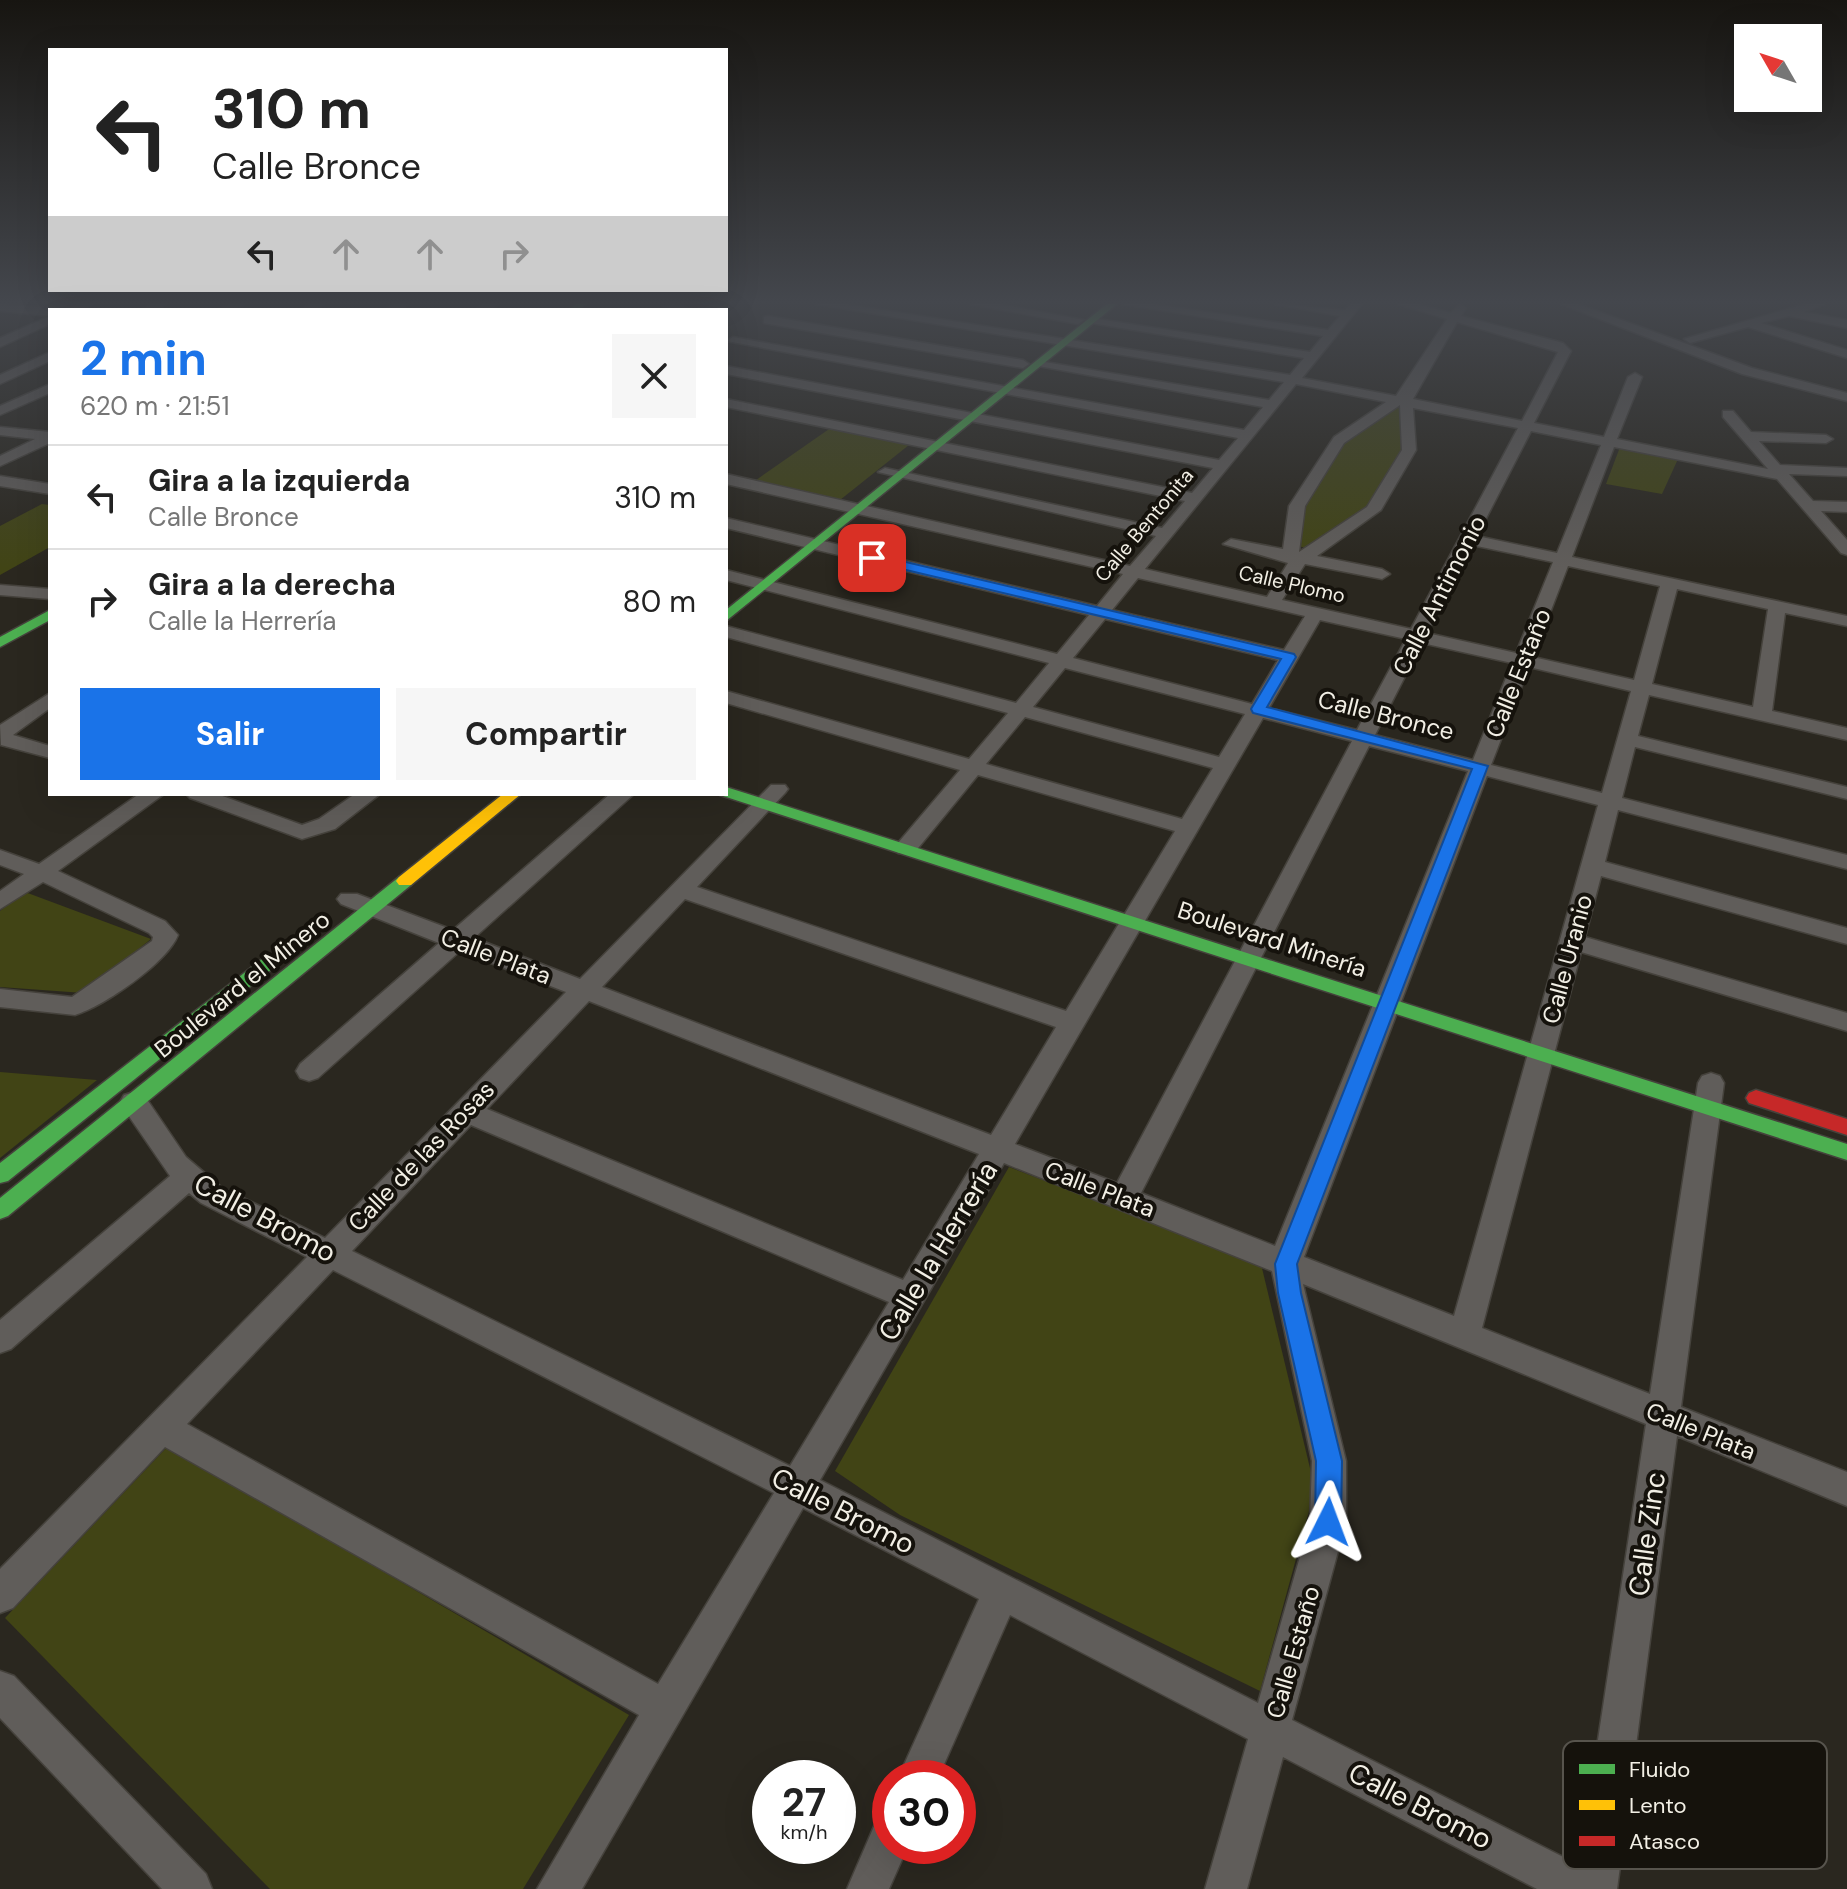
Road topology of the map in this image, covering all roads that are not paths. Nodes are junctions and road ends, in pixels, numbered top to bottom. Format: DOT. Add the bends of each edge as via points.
graph roads {
  1 [pos="41,392"];
  2 [pos="844,392"];
  3 [pos="995,392"];
  4 [pos="1016,392"];
  5 [pos="1197,392"];
  6 [pos="1284,392"];
  7 [pos="1368,392"];
  8 [pos="1408,392"];
  9 [pos="1543,392"];
  10 [pos="1629,392"];
  11 [pos="1404,398"];
  12 [pos="728,403"];
  13 [pos="1273,405"];
  14 [pos="0,411"];
  15 [pos="1728,414"];
  16 [pos="966,415"];
  17 [pos="1527,425"];
  18 [pos="0,431"];
  19 [pos="1247,435"];
  20 [pos="48,436"];
  21 [pos="1747,436"];
  22 [pos="48,437"];
  23 [pos="1826,439"];
  24 [pos="933,442"];
  25 [pos="1609,442"];
  26 [pos="0,462"];
  27 [pos="1222,465"];
  28 [pos="1779,472"];
  29 [pos="1847,472"];
  30 [pos="894,474"];
  31 [pos="728,479"];
  32 [pos="0,481"];
  33 [pos="46,486"];
  34 [pos="1195,498"];
  35 [pos="1808,506"];
  36 [pos="852,507"];
  37 [pos="1847,507"];
  38 [pos="728,523"];
  39 [pos="1165,533"];
  40 [pos="1468,539"];
  41 [pos="807,542"];
  42 [pos="1231,544"];
  43 [pos="1846,547"];
  44 [pos="1298,559"];
  45 [pos="1563,559"];
  46 [pos="1134,571"];
  47 [pos="1382,574"];
  48 [pos="728,576"];
  49 [pos="1670,582"];
  50 [pos="757,583"];
  51 [pos="0,590"];
  52 [pos="728,596"];
  53 [pos="48,599"];
  54 [pos="1272,602"];
  55 [pos="1777,605"];
  56 [pos="1316,612"];
  57 [pos="1100,613"];
  58 [pos="48,615"];
  59 [pos="728,615"];
  60 [pos="1847,621"];
  61 [pos="0,629"];
  62 [pos="728,632"];
  63 [pos="1419,635"];
  64 [pos="0,643"];
  65 [pos="1289,657"];
  66 [pos="1523,659"];
  67 [pos="1062,660"];
  68 [pos="1641,686"];
  69 [pos="728,698"];
  70 [pos="48,700"];
  71 [pos="1258,709"];
  72 [pos="1020,711"];
  73 [pos="1762,714"];
  74 [pos="1847,734"];
  75 [pos="1366,737"];
  76 [pos="1627,739"];
  77 [pos="48,751"];
  78 [pos="1225,765"];
  79 [pos="1481,766"];
  80 [pos="973,767"];
  81 [pos="739,776"];
  82 [pos="728,792"];
  83 [pos="1847,793"];
  84 [pos="778,795"];
  85 [pos="125,796"];
  86 [pos="150,796"];
  87 [pos="203,796"];
  88 [pos="366,796"];
  89 [pos="510,796"];
  90 [pos="621,796"];
  91 [pos="1611,800"];
  92 [pos="1189,828"];
  93 [pos="906,848"];
  94 [pos="0,857"];
  95 [pos="1847,862"];
  96 [pos="1592,866"];
  97 [pos="34,869"];
  98 [pos="0,883"];
  99 [pos="680,889"];
  100 [pos="0,902"];
  101 [pos="355,902"];
  102 [pos="1142,907"];
  103 [pos="1847,936"];
  104 [pos="457,941"];
  105 [pos="1572,941"];
  106 [pos="1257,943"];
  107 [pos="287,948"];
  108 [pos="1392,986"];
  109 [pos="583,989"];
  110 [pos="0,998"];
  111 [pos="1847,1022"];
  112 [pos="1073,1023"];
  113 [pos="1546,1036"];
  114 [pos="309,1071"];
  115 [pos="1716,1090"];
  116 [pos="134,1102"];
  117 [pos="465,1111"];
  118 [pos="1847,1127"];
  119 [pos="998,1149"];
  120 [pos="1847,1152"];
  121 [pos="0,1175"];
  122 [pos="187,1178"];
  123 [pos="1124,1198"];
  124 [pos="0,1210"];
  125 [pos="328,1252"];
  126 [pos="1286,1264"];
  127 [pos="910,1297"];
  128 [pos="1464,1335"];
  129 [pos="0,1339"];
  130 [pos="1664,1416"];
  131 [pos="161,1427"];
  132 [pos="798,1487"];
  133 [pos="1847,1489"];
  134 [pos="1002,1591"];
  135 [pos="0,1595"];
  136 [pos="0,1690"];
  137 [pos="666,1709"];
  138 [pos="1272,1729"];
  139 [pos="1617,1741"];
  140 [pos="926,1760"];
  141 [pos="879,1864"];
  142 [pos="1599,1869"];
  143 [pos="191,1889"];
  144 [pos="558,1889"];
  145 [pos="868,1889"];
  146 [pos="1226,1889"];
  147 [pos="1581,1889"];
  148 [pos="1596,1889"];
  1 -- 14 [label="street"];
  2 -- 16 [label="street"];
  3 -- 16 [label="street"];
  4 -- 19 [label="street"];
  5 -- 13 [label="street"];
  6 -- 13 [label="street, Calle Bentonita"];
  7 -- 11 [label="street"];
  8 -- 11 [label="street"];
  9 -- 17 [label="street, Calle Antimonio"];
  10 -- 25 [label="street, Calle Estaño"];
  11 -- 17 [label="street"];
  11 -- 44 [label="street" via="1339,440 1303,492 1297,506"];
  11 -- 44 [label="street" via="1409,450 1373,510"];
  12 -- 24 [label="street"];
  13 -- 19 [label="street, Calle Bentonita"];
  15 -- 21 [label="street"];
  16 -- 24 [label="street"];
  16 -- 27 [label="street"];
  17 -- 25 [label="street"];
  17 -- 40 [label="street, Calle Antimonio"];
  18 -- 20 [label="street"];
  19 -- 27 [label="street, Calle Bentonita"];
  21 -- 23 [label="street"];
  21 -- 28 [label="street"];
  22 -- 26 [label="street"];
  24 -- 30 [label="street"];
  24 -- 34 [label="street"];
  25 -- 28 [label="street"];
  25 -- 45 [label="street, Calle Estaño"];
  27 -- 34 [label="street, Calle Bentonita"];
  28 -- 29 [label="street"];
  28 -- 35 [label="street"];
  30 -- 36 [label="street"];
  30 -- 39 [label="street"];
  31 -- 36 [label="street, Calle Plomo"];
  32 -- 33 [label="street"];
  34 -- 39 [label="street, Calle Bentonita"];
  35 -- 37 [label="street"];
  35 -- 43 [label="street"];
  36 -- 41 [label="street"];
  36 -- 46 [label="street, Calle Plomo"];
  38 -- 41 [label="street"];
  39 -- 46 [label="street, Calle Bentonita"];
  40 -- 45 [label="street"];
  40 -- 63 [label="street, Calle Antimonio"];
  41 -- 50 [label="street"];
  41 -- 57 [label="street"];
  42 -- 44 [label="street"];
  44 -- 47 [label="street"];
  44 -- 54 [label="street"];
  45 -- 49 [label="street"];
  45 -- 66 [label="street, Calle Estaño"];
  46 -- 54 [label="street, Calle Plomo"];
  46 -- 57 [label="street, Calle Bentonita"];
  48 -- 50 [label="street, Calle Bronce"];
  49 -- 55 [label="street"];
  49 -- 68 [label="street, Calle Uranio"];
  50 -- 52 [label="street"];
  50 -- 59 [label="street"];
  50 -- 67 [label="street, Calle Bronce"];
  51 -- 53 [label="street"];
  53 -- 61 [label="street"];
  54 -- 56 [label="street, Calle Plomo"];
  55 -- 60 [label="street"];
  55 -- 73 [label="street"];
  56 -- 63 [label="street, Calle Plomo"];
  56 -- 65 [label="street, Calle la Herrería"];
  57 -- 65 [label="street"];
  57 -- 67 [label="street, Calle Bentonita"];
  58 -- 64 [label="street"];
  62 -- 72 [label="street"];
  63 -- 66 [label="street, Calle Plomo"];
  63 -- 75 [label="street, Calle Antimonio"];
  65 -- 71 [label="street, Calle la Herrería"];
  66 -- 68 [label="street, Calle Plomo"];
  66 -- 79 [label="street, Calle Estaño"];
  67 -- 71 [label="street, Calle Bronce"];
  67 -- 72 [label="street, Calle Bentonita"];
  68 -- 73 [label="street, Calle Plomo"];
  68 -- 76 [label="street, Calle Uranio"];
  69 -- 80 [label="street"];
  70 -- 77 [label="street" via="1,734 8,741"];
  71 -- 75 [label="street, Calle Bronce"];
  71 -- 78 [label="street, Calle la Herrería"];
  72 -- 78 [label="street"];
  72 -- 80 [label="street, Calle Bentonita"];
  73 -- 74 [label="street, Calle Plomo"];
  75 -- 79 [label="street, Calle Bronce"];
  75 -- 106 [label="street, Calle Antimonio"];
  76 -- 83 [label="street"];
  76 -- 91 [label="street, Calle Uranio"];
  78 -- 92 [label="street, Calle la Herrería"];
  79 -- 91 [label="street, Calle Bronce"];
  79 -- 108 [label="street, Calle Estaño"];
  80 -- 92 [label="street"];
  80 -- 93 [label="street, Calle Bentonita"];
  81 -- 84 [label="street, Boulevard Minería"];
  82 -- 84 [label="street, Boulevard Minería"];
  84 -- 93 [label="street, Boulevard Minería"];
  84 -- 99 [label="street, Calle de las Rosas"];
  85 -- 97 [label="street"];
  86 -- 97 [label="street"];
  87 -- 88 [label="street" via="302,832 327,824"];
  89 -- 101 [label="street, Boulevard el Minero"];
  90 -- 104 [label="street"];
  91 -- 95 [label="street, Calle Bronce"];
  91 -- 96 [label="street, Calle Uranio"];
  92 -- 102 [label="street, Calle la Herrería"];
  93 -- 102 [label="street, Boulevard Minería"];
  94 -- 97 [label="street"];
  96 -- 103 [label="street"];
  96 -- 105 [label="street, Calle Uranio"];
  97 -- 98 [label="street"];
  97 -- 100 [label="street"];
  97 -- 110 [label="street" via="157,927 165,939 84,1003 66,1007"];
  99 -- 109 [label="street, Calle de las Rosas"];
  99 -- 112 [label="street"];
  101 -- 104 [label="street, Calle Plata"];
  101 -- 116 [label="street, Boulevard el Minero"];
  102 -- 106 [label="street, Boulevard Minería"];
  102 -- 112 [label="street, Calle la Herrería"];
  104 -- 109 [label="street, Calle Plata"];
  104 -- 114 [label="street"];
  105 -- 111 [label="street"];
  105 -- 113 [label="street, Calle Uranio"];
  106 -- 108 [label="street, Boulevard Minería"];
  106 -- 123 [label="street, Calle Antimonio"];
  107 -- 121 [label="street, Boulevard el Minero"];
  108 -- 113 [label="street, Boulevard Minería"];
  108 -- 126 [label="street, Calle Estaño"];
  109 -- 117 [label="street, Calle de las Rosas"];
  109 -- 119 [label="street, Calle Plata"];
  112 -- 119 [label="street, Calle la Herrería"];
  113 -- 115 [label="street, Boulevard Minería"];
  113 -- 128 [label="street, Calle Uranio"];
  115 -- 118 [label="street, Boulevard Minería"];
  115 -- 120 [label="street, Boulevard Minería"];
  115 -- 130 [label="street, Calle Zinc"];
  116 -- 122 [label="street, Calle Bromo"];
  116 -- 124 [label="street, Boulevard el Minero"];
  117 -- 125 [label="street, Calle de las Rosas"];
  117 -- 127 [label="street"];
  119 -- 123 [label="street, Calle Plata"];
  119 -- 127 [label="street, Calle la Herrería"];
  122 -- 125 [label="street, Calle Bromo"];
  122 -- 129 [label="street"];
  123 -- 126 [label="street, Calle Plata"];
  125 -- 131 [label="street, Calle de las Rosas"];
  125 -- 132 [label="street, Calle Bromo"];
  126 -- 128 [label="street, Calle Plata"];
  126 -- 138 [label="street, Calle Estaño" via="1331,1491 1320,1558"];
  127 -- 132 [label="street, Calle la Herrería"];
  128 -- 130 [label="street, Calle Plata"];
  130 -- 133 [label="street, Calle Plata"];
  130 -- 139 [label="street, Calle Zinc"];
  131 -- 135 [label="street, Calle de las Rosas"];
  131 -- 137 [label="street"];
  132 -- 134 [label="street, Calle Bromo"];
  132 -- 137 [label="street, Calle la Herrería"];
  134 -- 138 [label="street, Calle Bromo"];
  134 -- 140 [label="street"];
  136 -- 143 [label="street"];
  137 -- 144 [label="street, Calle la Herrería"];
  138 -- 146 [label="street, Calle Estaño"];
  138 -- 147 [label="street, Calle Bromo"];
  141 -- 145 [label="street"];
  142 -- 148 [label="street, Calle Zinc"];
}
